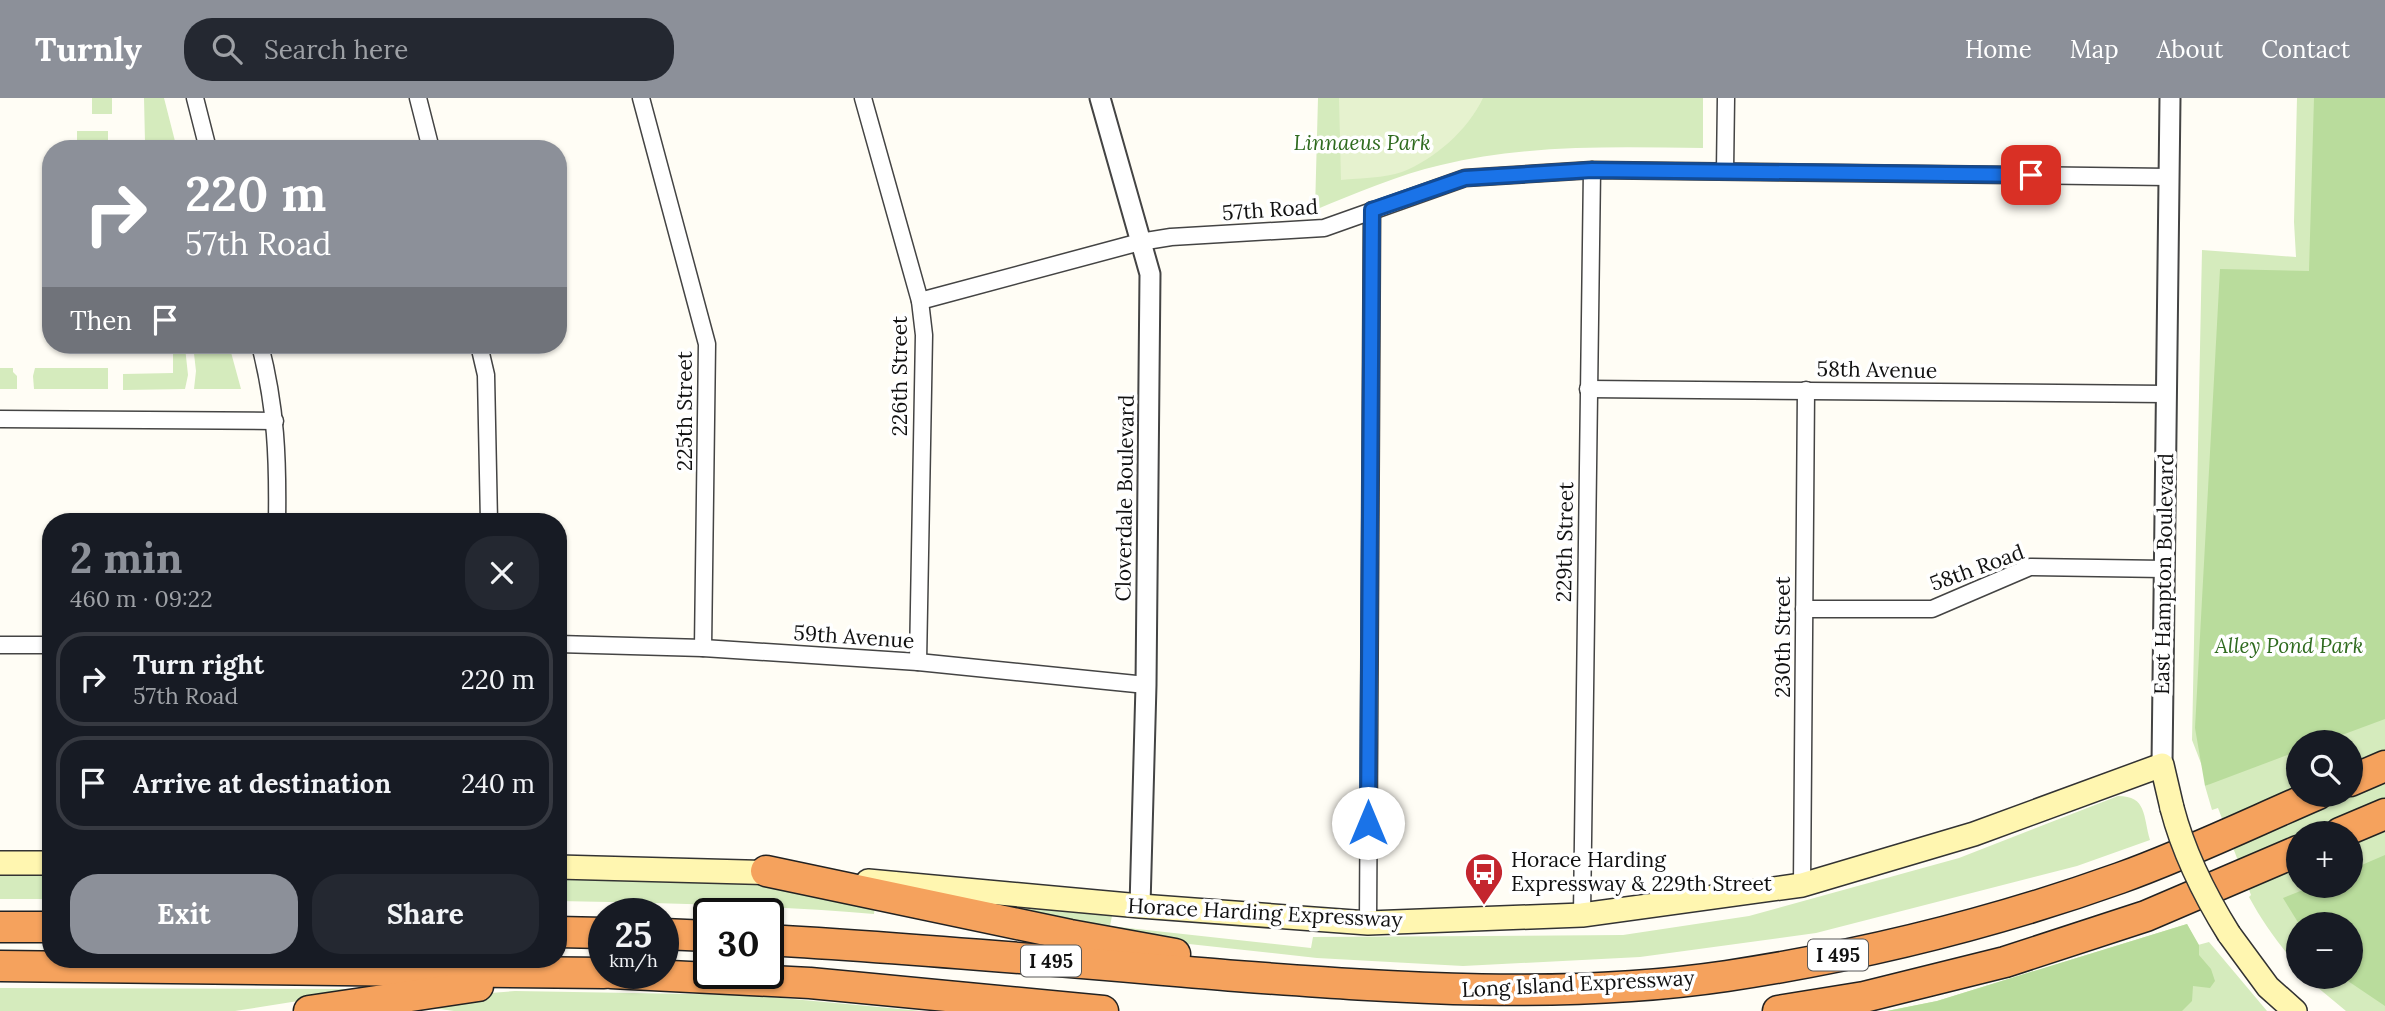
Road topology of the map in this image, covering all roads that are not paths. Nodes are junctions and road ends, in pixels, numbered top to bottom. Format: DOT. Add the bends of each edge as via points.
graph roads {
  1 [pos="195,98"];
  2 [pos="418,98"];
  3 [pos="641,98"];
  4 [pos="863,98"];
  5 [pos="1100,98"];
  6 [pos="1726,98"];
  7 [pos="2170,98"];
  8 [pos="206,140"];
  9 [pos="429,140"];
  10 [pos="1592,170"];
  11 [pos="1725,171"];
  12 [pos="2169,177"];
  13 [pos="1372,210"];
  14 [pos="1140,242"];
  15 [pos="920,301"];
  16 [pos="262,354"];
  17 [pos="481,354"];
  18 [pos="1588,389"];
  19 [pos="1807,390"];
  20 [pos="2165,394"];
  21 [pos="0,419"];
  22 [pos="275,421"];
  23 [pos="277,513"];
  24 [pos="489,513"];
  25 [pos="2164,569"];
  26 [pos="1804,609"];
  27 [pos="567,644"];
  28 [pos="0,645"];
  29 [pos="42,645"];
  30 [pos="703,648"];
  31 [pos="918,662"];
  32 [pos="1146,685"];
  33 [pos="2162,765"];
  34 [pos="2385,766"];
  35 [pos="2363,775"];
  36 [pos="2287,807"];
  37 [pos="2385,814"];
  38 [pos="2363,823"];
  39 [pos="2385,832"];
  40 [pos="2363,840"];
  41 [pos="2286,856"];
  42 [pos="0,863"];
  43 [pos="42,863"];
  44 [pos="567,867"];
  45 [pos="2286,867"];
  46 [pos="766,871"];
  47 [pos="1802,885"];
  48 [pos="1140,906"];
  49 [pos="1582,915"];
  50 [pos="2146,916"];
  51 [pos="1368,923"];
  52 [pos="0,927"];
  53 [pos="42,927"];
  54 [pos="567,932"];
  55 [pos="588,933"];
  56 [pos="784,941"];
  57 [pos="0,966"];
  58 [pos="42,966"];
  59 [pos="173,968"];
  60 [pos="588,973"];
  61 [pos="679,975"];
  62 [pos="588,983"];
  63 [pos="1334,983"];
  64 [pos="309,1011"];
  65 [pos="1102,1011"];
  66 [pos="1778,1011"];
  67 [pos="2295,1011"];
  1 -- 8 [label="street"];
  2 -- 9 [label="street"];
  3 -- 30 [label="street, 225th Street" via="707,344"];
  4 -- 15 [label="street, 226th Street"];
  5 -- 14 [label="street, Cloverdale Boulevard"];
  6 -- 11 [label="street"];
  7 -- 12 [label="street, East Hampton Boulevard"];
  10 -- 11 [label="street, 57th Road"];
  10 -- 13 [label="street, 57th Road" via="1465,178"];
  10 -- 18 [label="street, 229th Street"];
  11 -- 12 [label="street, 57th Road"];
  12 -- 20 [label="street, East Hampton Boulevard"];
  13 -- 14 [label="street, 57th Road" via="1324,228"];
  13 -- 51 [label="street"];
  14 -- 15 [label="street, 57th Road"];
  14 -- 32 [label="street, Cloverdale Boulevard" via="1150,274"];
  15 -- 31 [label="street, 226th Street" via="925,335"];
  16 -- 22 [label="street"];
  17 -- 24 [label="street" via="486,374"];
  18 -- 19 [label="street, 58th Avenue"];
  18 -- 49 [label="street, 229th Street"];
  19 -- 20 [label="street, 58th Avenue"];
  19 -- 26 [label="street, 230th Street"];
  20 -- 25 [label="street, East Hampton Boulevard"];
  21 -- 22 [label="street"];
  22 -- 23 [label="street"];
  25 -- 26 [label="street, 58th Road" via="2030,567 1932,609"];
  25 -- 33 [label="street, East Hampton Boulevard"];
  26 -- 47 [label="street, 230th Street"];
  27 -- 30 [label="street, 59th Avenue"];
  28 -- 29 [label="street"];
  30 -- 31 [label="street, 59th Avenue"];
  31 -- 32 [label="street, 59th Avenue"];
  32 -- 48 [label="street, Cloverdale Boulevard"];
  33 -- 47 [label="main road, Horace Harding Expressway" via="1974,834"];
  33 -- 67 [label="main road, East Hampton Boulevard, bridge" via="2180,837 2205,895 2268,987"];
  34 -- 35 [label="highway"];
  36 -- 63 [label="highway, Long Island Expressway / I 495" via="2122,877 1909,940 1815,960 1726,976 1541,990"];
  37 -- 38 [label="highway"];
  39 -- 40 [label="highway"];
  41 -- 50 [label="highway, I 495"];
  42 -- 43 [label="main road"];
  44 -- 46 [label="main road, Horace Harding Expressway"];
  45 -- 50 [label="highway"];
  46 -- 48 [label="main road, Horace Harding Expressway"];
  46 -- 63 [label="highway" via="1070,935"];
  47 -- 49 [label="main road, Horace Harding Expressway"];
  48 -- 51 [label="main road, Horace Harding Expressway"];
  49 -- 51 [label="main road, Horace Harding Expressway"];
  50 -- 66 [label="highway, I 495" via="2005,962 1864,997"];
  52 -- 53 [label="highway"];
  54 -- 55 [label="highway"];
  56 -- 63 [label="highway, Long Island Expressway / I 495"];
  57 -- 58 [label="highway"];
  59 -- 60 [label="highway"];
  61 -- 65 [label="highway, I 495"];
  62 -- 64 [label="highway" via="490,984"];
}
